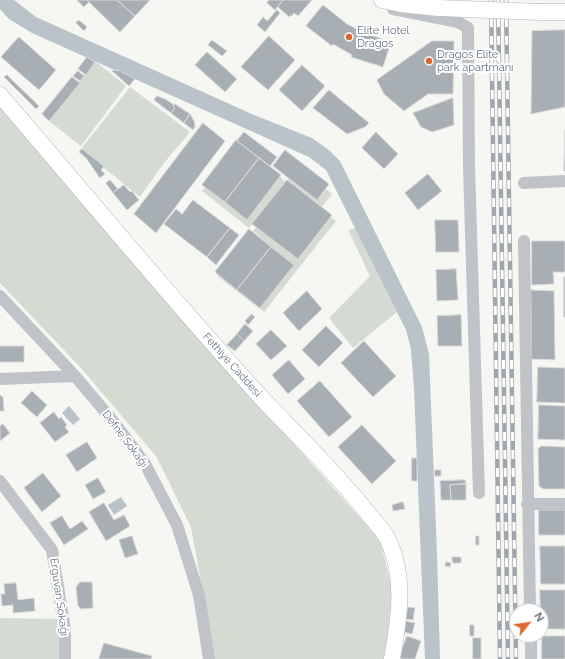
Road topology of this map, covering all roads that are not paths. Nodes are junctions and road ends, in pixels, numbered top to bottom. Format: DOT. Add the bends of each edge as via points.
graph roads {
  1 [pos="376,0"];
  2 [pos="382,0"];
  3 [pos="470,0"];
  4 [pos="565,2"];
  5 [pos="540,7"];
  6 [pos="565,12"];
  7 [pos="0,94"];
  8 [pos="565,180"];
  9 [pos="524,183"];
  10 [pos="524,241"];
  11 [pos="0,296"];
  12 [pos="75,376"];
  13 [pos="0,379"];
  14 [pos="0,481"];
  15 [pos="480,493"];
  16 [pos="527,504"];
  17 [pos="565,504"];
  18 [pos="530,603"];
  19 [pos="531,643"];
  20 [pos="65,659"];
  21 [pos="209,659"];
  22 [pos="392,659"];
  23 [pos="531,659"];
  1 -- 15 [label="street" via="394,10 458,22 468,28 469,175"];
  2 -- 5 [label="street, bridge" via="439,8"];
  3 -- 5 [label="street"];
  4 -- 5 [label="street"];
  5 -- 6 [label="street"];
  7 -- 22 [label="street, Fethiye Caddesi" via="216,347 352,493 388,538 397,561 400,588"];
  8 -- 9 [label="street"];
  10 -- 16 [label="street"];
  11 -- 12 [label="street, Defne Sokağı"];
  12 -- 13 [label="street"];
  12 -- 21 [label="street, Defne Sokağı" via="113,420 144,462 177,525 199,595"];
  14 -- 20 [label="street, Erguvan Sokağı" via="52,550 65,630"];
  16 -- 17 [label="street"];
  16 -- 18 [label="street"];
  19 -- 23 [label="street"];
}
